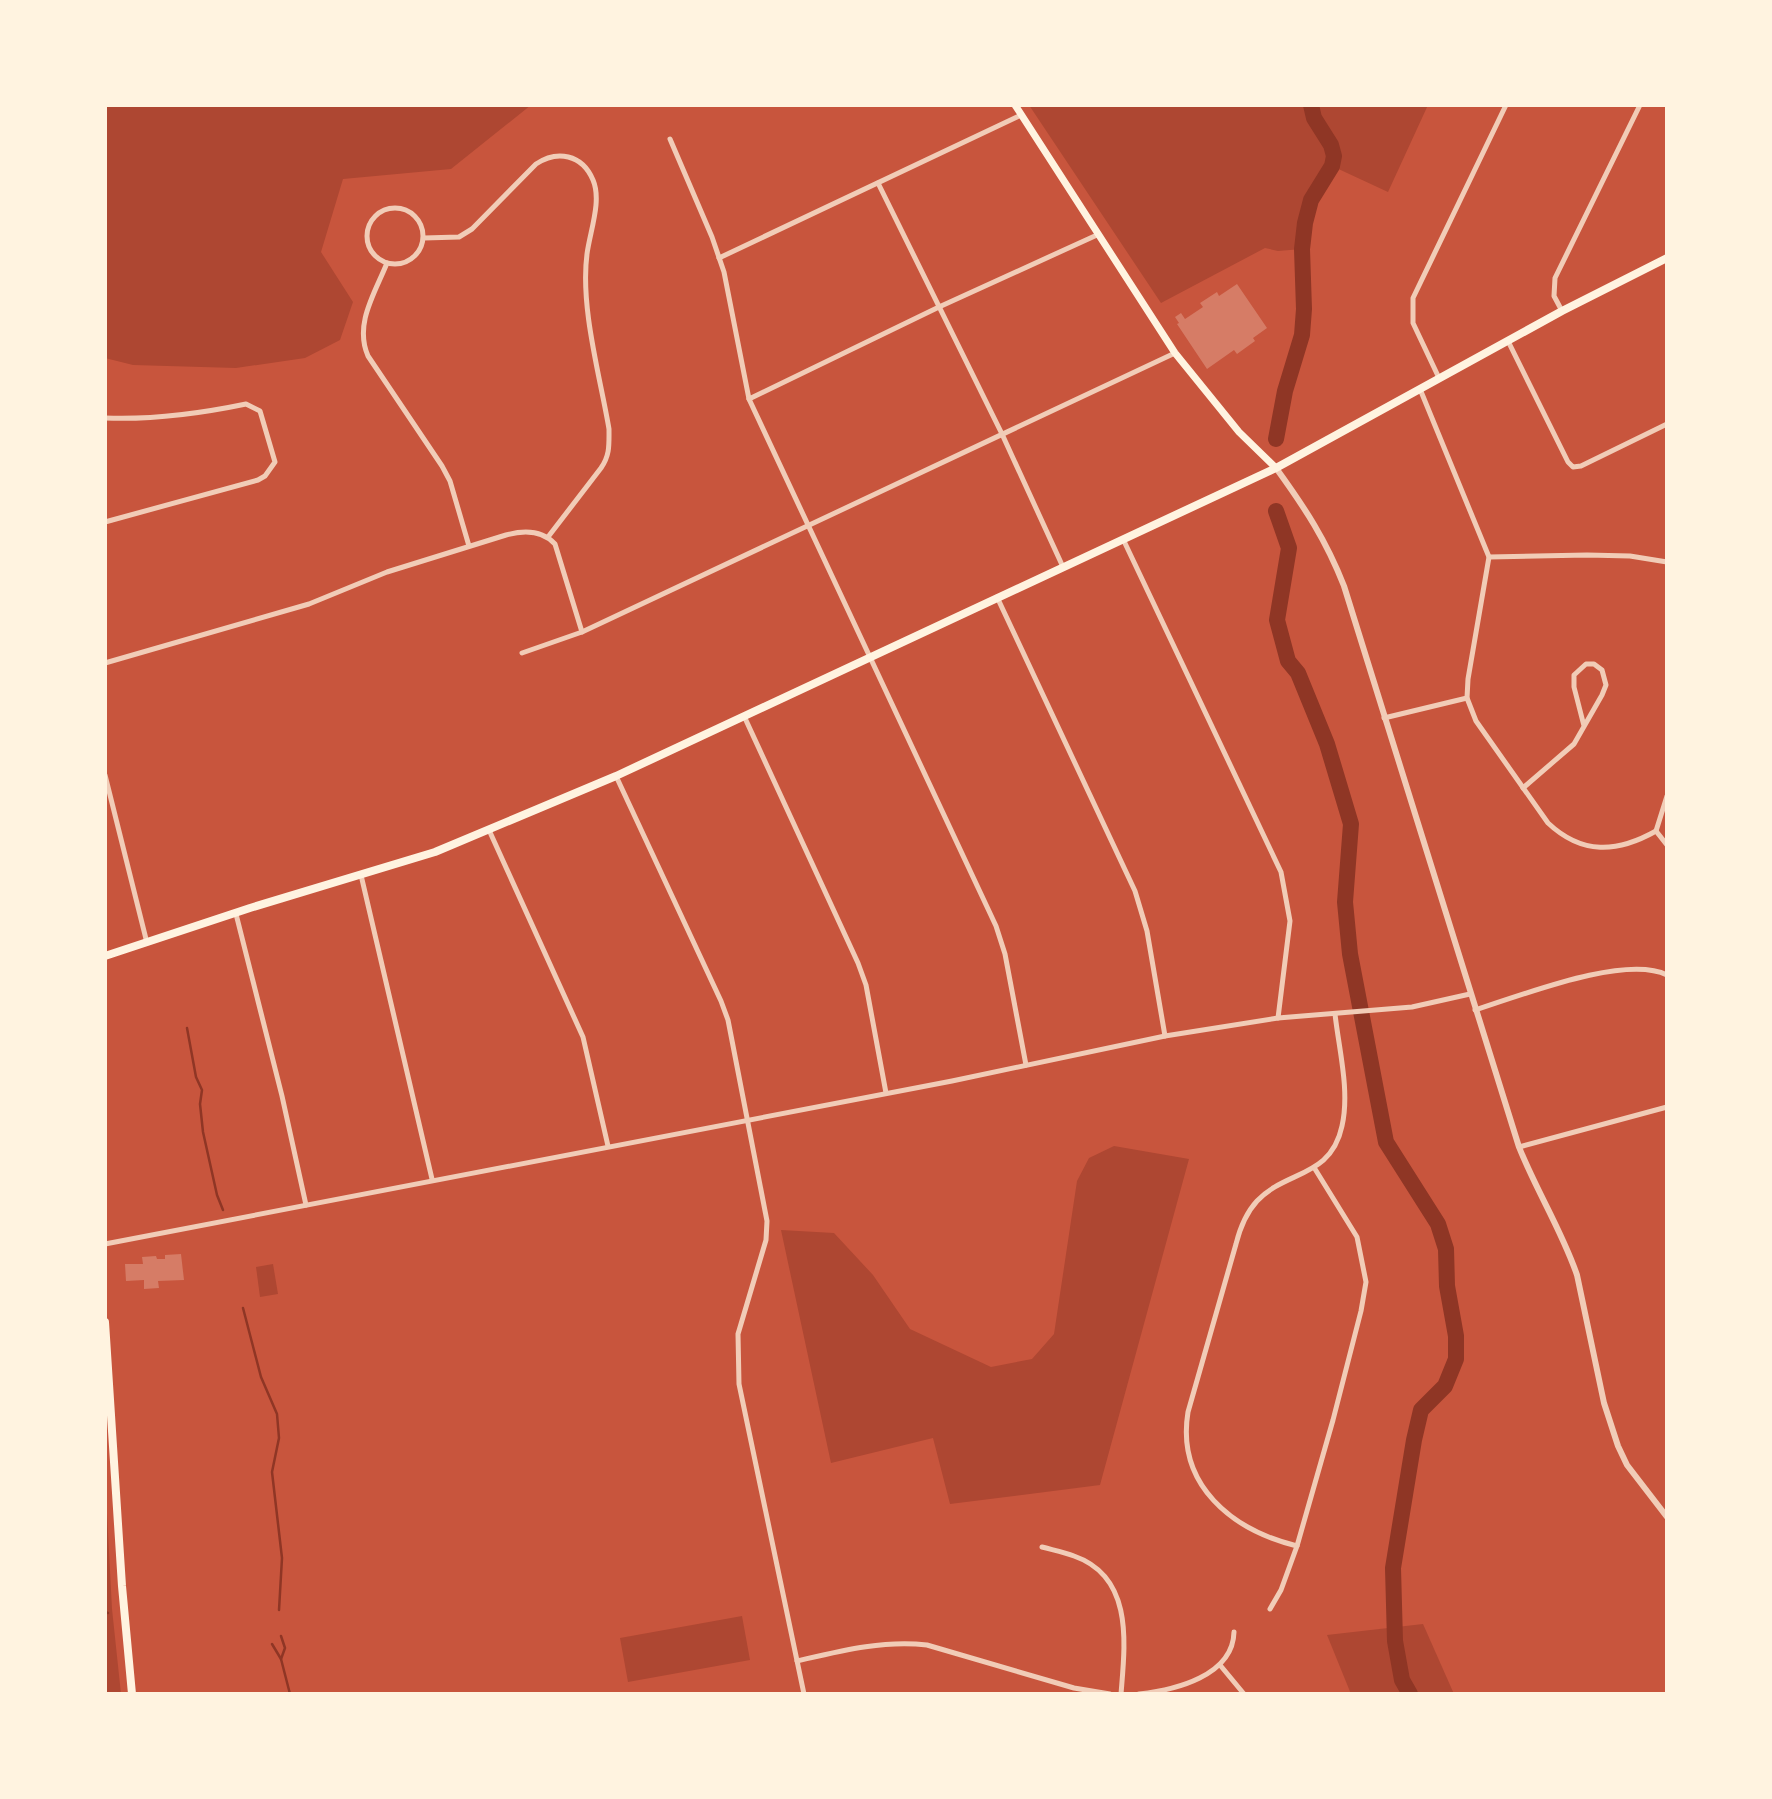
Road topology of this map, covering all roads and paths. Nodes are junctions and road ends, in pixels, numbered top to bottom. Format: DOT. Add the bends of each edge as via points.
graph roads {
  1 [pos="1015,105"];
  2 [pos="1506,105"];
  3 [pos="1640,105"];
  4 [pos="1021,115"];
  5 [pos="670,139"];
  6 [pos="878,183"];
  7 [pos="1097,236"];
  8 [pos="424,238"];
  9 [pos="719,258"];
  10 [pos="1667,258"];
  11 [pos="387,263"];
  12 [pos="939,307"];
  13 [pos="1562,311"];
  14 [pos="1508,341"];
  15 [pos="1175,354"];
  16 [pos="1439,378"];
  17 [pos="1420,389"];
  18 [pos="749,399"];
  19 [pos="105,418"];
  20 [pos="1667,424"];
  21 [pos="1002,434"];
  22 [pos="1276,468"];
  23 [pos="105,522"];
  24 [pos="810,526"];
  25 [pos="548,537"];
  26 [pos="1123,539"];
  27 [pos="469,546"];
  28 [pos="1489,557"];
  29 [pos="1667,562"];
  30 [pos="1063,567"];
  31 [pos="997,597"];
  32 [pos="582,632"];
  33 [pos="522,653"];
  34 [pos="871,656"];
  35 [pos="105,663"];
  36 [pos="1467,698"];
  37 [pos="744,716"];
  38 [pos="1384,718"];
  39 [pos="1584,726"];
  40 [pos="105,775"];
  41 [pos="616,776"];
  42 [pos="1522,788"];
  43 [pos="1667,796"];
  44 [pos="113,806"];
  45 [pos="105,809"];
  46 [pos="489,830"];
  47 [pos="1656,831"];
  48 [pos="1667,845"];
  49 [pos="361,875"];
  50 [pos="236,914"];
  51 [pos="147,943"];
  52 [pos="105,956"];
  53 [pos="1667,975"];
  54 [pos="1470,993"];
  55 [pos="1475,1010"];
  56 [pos="1335,1014"];
  57 [pos="1279,1018"];
  58 [pos="1165,1036"];
  59 [pos="1026,1065"];
  60 [pos="886,1093"];
  61 [pos="1667,1107"];
  62 [pos="747,1119"];
  63 [pos="608,1146"];
  64 [pos="1519,1147"];
  65 [pos="1315,1169"];
  66 [pos="432,1179"];
  67 [pos="306,1205"];
  68 [pos="105,1244"];
  69 [pos="105,1322"];
  70 [pos="1667,1517"];
  71 [pos="1297,1546"];
  72 [pos="1042,1547"];
  73 [pos="1270,1609"];
  74 [pos="1234,1632"];
  75 [pos="797,1661"];
  76 [pos="1220,1665"];
  77 [pos="132,1694"];
  78 [pos="804,1694"];
  79 [pos="1110,1694"];
  80 [pos="1121,1694"];
  81 [pos="1139,1694"];
  82 [pos="1244,1694"];
  1 -- 4 [label="main road"];
  2 -- 16 [label="street" via="1413,298 1413,323"];
  3 -- 13 [label="street" via="1555,278 1554,296"];
  4 -- 6 [label="street"];
  4 -- 7 [label="main road"];
  5 -- 9 [label="street"];
  6 -- 9 [label="street"];
  6 -- 12 [label="street"];
  7 -- 12 [label="street"];
  7 -- 15 [label="main road"];
  8 -- 11 [label="street" via="411,259"];
  8 -- 11 [label="street" via="412,212 394,207 377,214 366,238 373,254"];
  8 -- 25 [label="street" via="459,236 472,229 548,156 565,155 577,161 594,183 586,281 610,447 608,458"];
  9 -- 18 [label="street"];
  10 -- 13 [label="main road"];
  11 -- 27 [label="street" via="366,313 362,344 450,481"];
  12 -- 18 [label="street"];
  12 -- 21 [label="street"];
  13 -- 14 [label="main road"];
  14 -- 16 [label="main road"];
  14 -- 20 [label="street" via="1573,467"];
  15 -- 21 [label="street"];
  15 -- 22 [label="main road" via="1234,427"];
  16 -- 17 [label="main road"];
  17 -- 22 [label="main road"];
  17 -- 28 [label="street"];
  18 -- 24 [label="street"];
  19 -- 23 [label="street" via="157,419 251,405 260,411 275,462 258,481"];
  21 -- 24 [label="street"];
  21 -- 30 [label="street"];
  22 -- 26 [label="main road"];
  22 -- 38 [label="street" via="1330,550"];
  24 -- 32 [label="street"];
  24 -- 34 [label="street"];
  25 -- 27 [label="street" via="523,531"];
  25 -- 32 [label="street" via="559,553"];
  26 -- 30 [label="main road"];
  26 -- 57 [label="street" via="1281,873 1290,920"];
  27 -- 35 [label="street" via="387,572 310,604"];
  28 -- 29 [label="street" via="1630,556"];
  28 -- 36 [label="street"];
  30 -- 31 [label="main road"];
  31 -- 34 [label="main road"];
  31 -- 58 [label="street" via="1135,891 1147,931"];
  32 -- 33 [label="street"];
  34 -- 37 [label="main road"];
  34 -- 59 [label="street" via="996,926"];
  36 -- 38 [label="street"];
  36 -- 42 [label="street" via="1476,720"];
  37 -- 41 [label="main road"];
  37 -- 60 [label="street" via="858,963"];
  38 -- 54 [label="street"];
  39 -- 39 [label="street" via="1606,685 1602,670 1594,664 1586,664 1574,675"];
  39 -- 42 [label="street" via="1574,744"];
  40 -- 44 [label="street"];
  41 -- 46 [label="main road"];
  41 -- 62 [label="street" via="721,1001"];
  42 -- 47 [label="street" via="1548,823 1578,844 1619,846"];
  43 -- 47 [label="street"];
  44 -- 45 [label="street"];
  44 -- 51 [label="street"];
  46 -- 49 [label="main road"];
  46 -- 63 [label="street" via="583,1037"];
  47 -- 48 [label="street"];
  49 -- 50 [label="main road"];
  49 -- 66 [label="street"];
  50 -- 51 [label="main road"];
  50 -- 67 [label="street"];
  51 -- 52 [label="main road"];
  53 -- 55 [label="street" via="1655,969 1625,969 1585,976"];
  54 -- 55 [label="street"];
  54 -- 56 [label="street" via="1412,1007"];
  55 -- 64 [label="street"];
  56 -- 57 [label="street"];
  56 -- 65 [label="street" via="1344,1088 1343,1124 1332,1151"];
  57 -- 58 [label="street"];
  58 -- 59 [label="street"];
  59 -- 60 [label="street"];
  60 -- 62 [label="street"];
  61 -- 64 [label="street"];
  62 -- 63 [label="street"];
  62 -- 75 [label="street" via="767,1221 766,1240 738,1334 739,1384"];
  63 -- 66 [label="street"];
  64 -- 70 [label="street" via="1577,1275 1604,1403 1618,1446"];
  65 -- 71 [label="street" via="1357,1237 1366,1282"];
  65 -- 71 [label="street" via="1268,1192 1246,1216 1185,1431 1192,1465 1204,1490 1219,1506 1255,1532"];
  66 -- 67 [label="street"];
  67 -- 68 [label="street"];
  69 -- 77 [label="main road"];
  71 -- 73 [label="street"];
  72 -- 80 [label="street" via="1076,1556 1097,1569 1113,1587 1124,1618"];
  74 -- 76 [label="street" via="1234,1646"];
  75 -- 78 [label="street"];
  75 -- 79 [label="street" via="862,1646 927,1645 1074,1688"];
  76 -- 81 [label="street" via="1164,1691"];
  76 -- 82 [label="street"];
}
